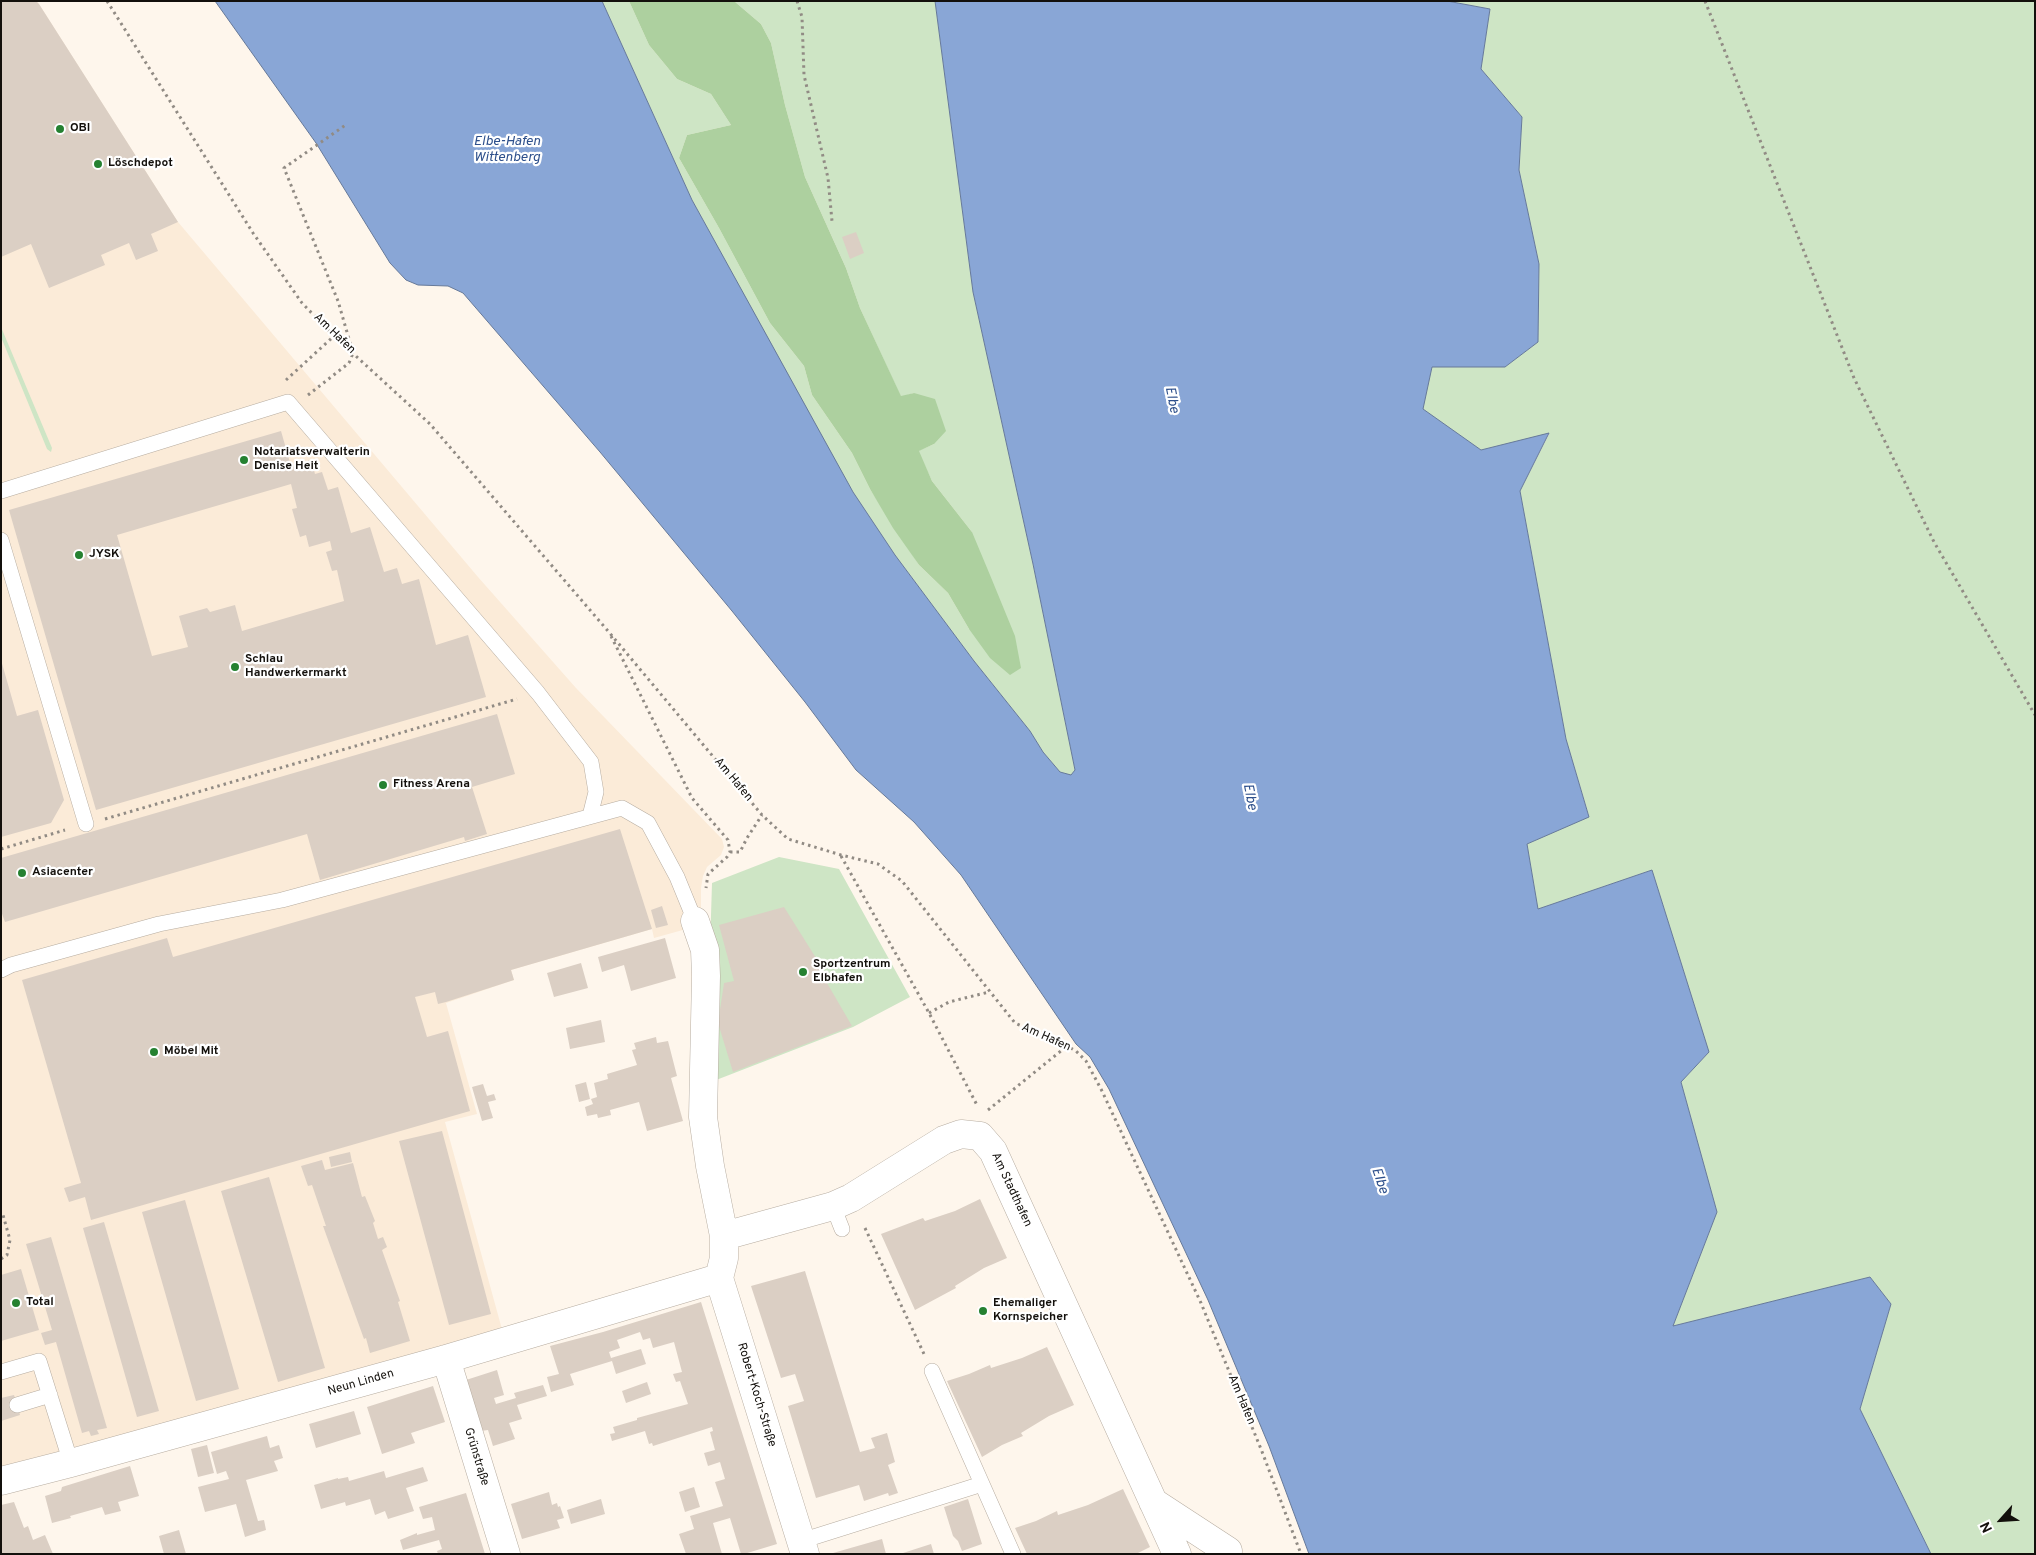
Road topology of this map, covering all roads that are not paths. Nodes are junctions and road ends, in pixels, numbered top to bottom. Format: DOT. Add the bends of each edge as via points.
graph roads {
  1 [pos="1,491"];
  2 [pos="1,540"];
  3 [pos="590,816"];
  4 [pos="86,824"];
  5 [pos="697,926"];
  6 [pos="1,970"];
  7 [pos="724,1236"];
  8 [pos="719,1278"];
  9 [pos="446,1359"];
  10 [pos="932,1371"];
  11 [pos="1,1372"];
  12 [pos="50,1395"];
  13 [pos="17,1405"];
  14 [pos="71,1464"];
  15 [pos="1,1481"];
  16 [pos="982,1484"];
  17 [pos="1153,1502"];
  18 [pos="803,1548"];
  19 [pos="506,1554"];
  20 [pos="1013,1554"];
  21 [pos="1177,1554"];
  22 [pos="1222,1554"];
  1 -- 3 [label="lane" via="288,402 538,693 591,762 596,792"];
  2 -- 4 [label="lane"];
  3 -- 5 [label="lane" via="622,808 648,823 677,877"];
  3 -- 6 [label="lane" via="282,900 159,924"];
  5 -- 7 [label="street" via="705,950 706,976 703,1117"];
  7 -- 8 [label="street, Robert-Koch-Straße" via="724,1258"];
  7 -- 17 [label="street, Am Stadthafen" via="842,1211 944,1140 961,1134 980,1136 993,1151"];
  8 -- 9 [label="street, Neun Linden"];
  8 -- 18 [label="street, Robert-Koch-Straße"];
  9 -- 14 [label="street, Neun Linden"];
  9 -- 19 [label="street, Grünstraße"];
  10 -- 16 [label="lane"];
  11 -- 12 [label="lane" via="39,1361"];
  12 -- 13 [label="lane"];
  12 -- 14 [label="lane"];
  14 -- 15 [label="street, Neun Linden"];
  16 -- 18 [label="lane"];
  16 -- 20 [label="lane"];
  17 -- 21 [label="street, Am Stadthafen"];
  17 -- 22 [label="street" via="1228,1552"];
}
